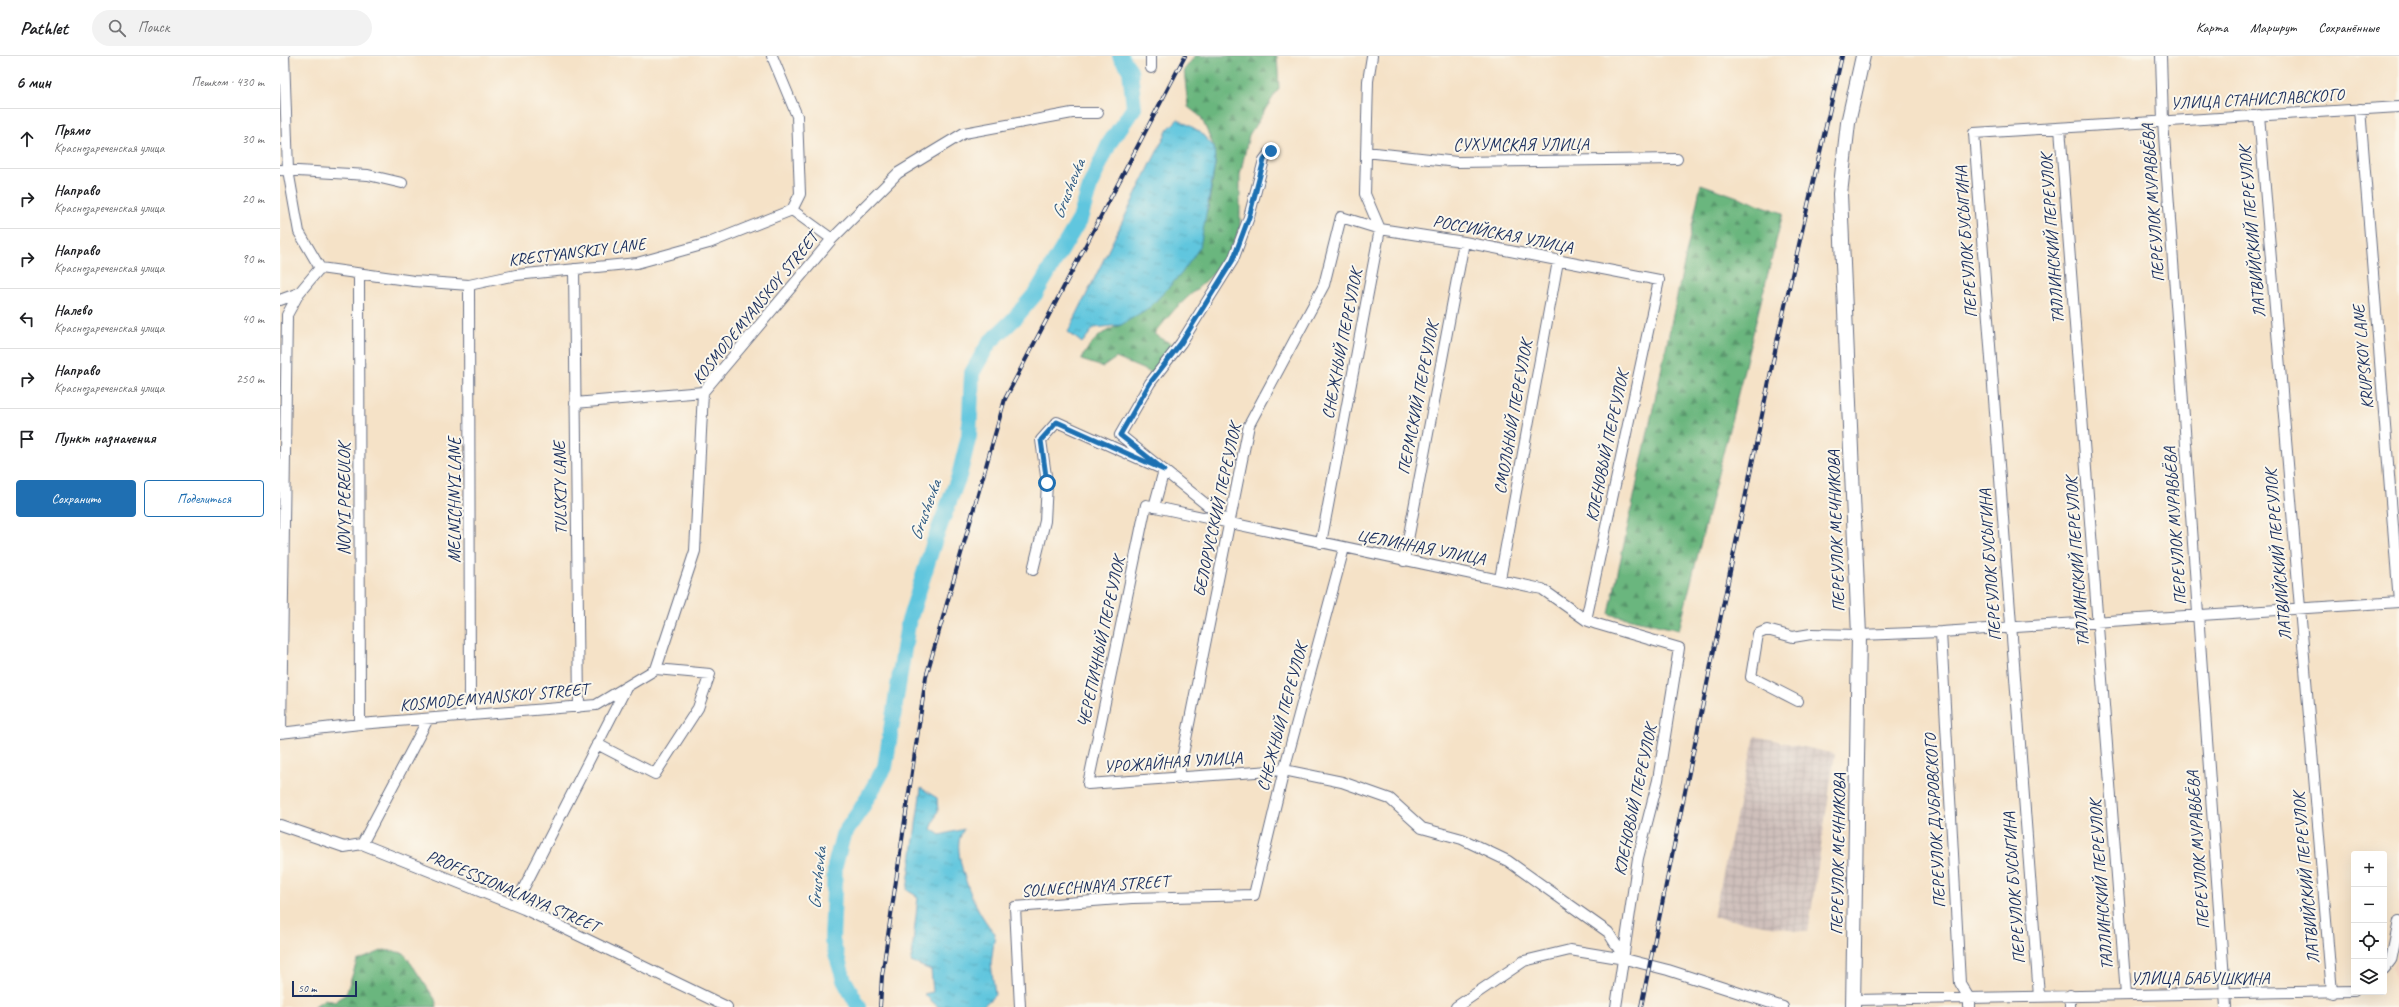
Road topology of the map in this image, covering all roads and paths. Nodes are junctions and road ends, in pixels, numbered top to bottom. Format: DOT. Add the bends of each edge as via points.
graph roads {
  1 [pos="284,56"];
  2 [pos="772,56"];
  3 [pos="1151,56"];
  4 [pos="1372,56"];
  5 [pos="1864,56"];
  6 [pos="2161,56"];
  7 [pos="1151,68"];
  8 [pos="2399,107"];
  9 [pos="2360,109"];
  10 [pos="1098,113"];
  11 [pos="2259,115"];
  12 [pos="2163,121"];
  13 [pos="2060,128"];
  14 [pos="1974,133"];
  15 [pos="1271,151"];
  16 [pos="1366,152"];
  17 [pos="1677,159"];
  18 [pos="284,170"];
  19 [pos="402,183"];
  20 [pos="792,210"];
  21 [pos="1341,217"];
  22 [pos="1380,229"];
  23 [pos="832,239"];
  24 [pos="1464,242"];
  25 [pos="1558,261"];
  26 [pos="320,268"];
  27 [pos="574,269"];
  28 [pos="359,274"];
  29 [pos="1659,280"];
  30 [pos="469,286"];
  31 [pos="299,293"];
  32 [pos="280,300"];
  33 [pos="703,392"];
  34 [pos="575,403"];
  35 [pos="1164,470"];
  36 [pos="1150,506"];
  37 [pos="1230,524"];
  38 [pos="1321,543"];
  39 [pos="1344,548"];
  40 [pos="1404,561"];
  41 [pos="1033,570"];
  42 [pos="1500,579"];
  43 [pos="2399,602"];
  44 [pos="2298,608"];
  45 [pos="2197,614"];
  46 [pos="1586,620"];
  47 [pos="2097,620"];
  48 [pos="2011,627"];
  49 [pos="1941,632"];
  50 [pos="1859,635"];
  51 [pos="1679,648"];
  52 [pos="656,669"];
  53 [pos="626,687"];
  54 [pos="1798,701"];
  55 [pos="579,706"];
  56 [pos="470,715"];
  57 [pos="428,719"];
  58 [pos="360,724"];
  59 [pos="281,733"];
  60 [pos="597,744"];
  61 [pos="1284,770"];
  62 [pos="1178,779"];
  63 [pos="1088,784"];
  64 [pos="280,825"];
  65 [pos="362,844"];
  66 [pos="1254,895"];
  67 [pos="515,905"];
  68 [pos="2399,921"];
  69 [pos="1625,959"];
  70 [pos="2387,965"];
  71 [pos="2351,991"];
  72 [pos="2332,993"];
  73 [pos="2126,994"];
  74 [pos="2225,994"];
  75 [pos="2070,995"];
  76 [pos="2038,996"];
  77 [pos="1969,1003"];
  78 [pos="1854,1004"];
  79 [pos="727,1007"];
  80 [pos="1020,1007"];
  81 [pos="1456,1007"];
  82 [pos="1616,1007"];
  83 [pos="1783,1007"];
  84 [pos="2070,1007"];
  85 [pos="2226,1007"];
  1 -- 18 [label="street"];
  2 -- 20 [label="street" via="797,116 800,194"];
  3 -- 7 [label="street"];
  4 -- 16 [label="street" via="1368,81"];
  5 -- 50 [label="street, ПЕРЕУЛОК МЕЧНИКОВА" via="1848,123 1840,194"];
  6 -- 12 [label="street, ПЕРЕУЛОК МУРАВЬЁВА"];
  8 -- 9 [label="street, УЛИЦА СТАНИСЛАВСКОГО"];
  9 -- 11 [label="street, УЛИЦА СТАНИСЛАВСКОГО"];
  9 -- 43 [label="street, KRUPSKOY LANE"];
  10 -- 23 [label="street, KOSMODEMYANSKOY STREET" via="1072,113 964,133 898,173"];
  11 -- 12 [label="street, УЛИЦА СТАНИСЛАВСКОГО"];
  11 -- 44 [label="street, ЛАТВИЙСКИЙ ПЕРЕУЛОК"];
  12 -- 13 [label="street, УЛИЦА СТАНИСЛАВСКОГО"];
  12 -- 45 [label="street, ПЕРЕУЛОК МУРАВЬЁВА"];
  13 -- 14 [label="street, УЛИЦА СТАНИСЛАВСКОГО"];
  13 -- 47 [label="street, ТАЛЛИНСКИЙ ПЕРЕУЛОК"];
  14 -- 48 [label="street, ПЕРЕУЛОК БУСЫГИНА"];
  15 -- 35 [label="street" via="1264,160 1249,217 1233,260 1181,343 1150,383 1120,435"];
  16 -- 17 [label="street, СУХУМСКАЯ УЛИЦА" via="1457,162"];
  16 -- 22 [label="street" via="1365,194"];
  18 -- 19 [label="street" via="368,175"];
  18 -- 26 [label="street" via="299,232"];
  20 -- 23 [label="street"];
  20 -- 27 [label="street, KRESTYANSKIY LANE" via="709,243 637,263"];
  21 -- 22 [label="street, РОССИЙСКАЯ УЛИЦА"];
  21 -- 37 [label="street, БЕЛОРУССКИЙ ПЕРЕУЛОК" via="1324,285 1249,425"];
  22 -- 24 [label="street, РОССИЙСКАЯ УЛИЦА"];
  22 -- 38 [label="street, СНЕЖНЫЙ ПЕРЕУЛОК"];
  23 -- 33 [label="street, KOSMODEMYANSKOY STREET"];
  24 -- 25 [label="street, РОССИЙСКАЯ УЛИЦА"];
  24 -- 40 [label="street, ПЕРМСКИЙ ПЕРЕУЛОК"];
  25 -- 29 [label="street, РОССИЙСКАЯ УЛИЦА"];
  25 -- 42 [label="street, СМОЛЬНЫЙ ПЕРЕУЛОК"];
  26 -- 28 [label="street, KRESTYANSKIY LANE"];
  26 -- 31 [label="street"];
  27 -- 30 [label="street, KRESTYANSKIY LANE" via="516,275"];
  27 -- 34 [label="street, TULSKIY LANE"];
  28 -- 30 [label="street, KRESTYANSKIY LANE"];
  28 -- 58 [label="street, NOVYI PEREULOK"];
  29 -- 46 [label="street, КЛЕНОВЫЙ ПЕРЕУЛОК"];
  30 -- 56 [label="street, MELNICHNYI LANE"];
  31 -- 32 [label="street"];
  31 -- 59 [label="street" via="287,315"];
  33 -- 34 [label="street"];
  33 -- 52 [label="street, KOSMODEMYANSKOY STREET" via="695,551"];
  34 -- 55 [label="street, TULSKIY LANE"];
  35 -- 36 [label="street, ЧЕРЕПИЧНЫЙ ПЕРЕУЛОК"];
  35 -- 37 [label="street"];
  35 -- 41 [label="street" via="1057,422 1041,440 1047,483 1045,521"];
  36 -- 37 [label="street, ЦЕЛИННАЯ УЛИЦА"];
  36 -- 63 [label="street, ЧЕРЕПИЧНЫЙ ПЕРЕУЛОК"];
  37 -- 38 [label="street, ЦЕЛИННАЯ УЛИЦА"];
  37 -- 62 [label="street, БЕЛОРУССКИЙ ПЕРЕУЛОК"];
  38 -- 39 [label="street, ЦЕЛИННАЯ УЛИЦА"];
  39 -- 40 [label="street, ЦЕЛИННАЯ УЛИЦА"];
  39 -- 61 [label="street, СНЕЖНЫЙ ПЕРЕУЛОК"];
  40 -- 42 [label="street, ЦЕЛИННАЯ УЛИЦА"];
  42 -- 46 [label="street, ЦЕЛИННАЯ УЛИЦА" via="1542,589"];
  43 -- 44 [label="street"];
  44 -- 45 [label="street"];
  44 -- 72 [label="street, ЛАТВИЙСКИЙ ПЕРЕУЛОК"];
  45 -- 47 [label="street"];
  45 -- 74 [label="street, ПЕРЕУЛОК МУРАВЬЁВА"];
  46 -- 51 [label="street, ЦЕЛИННАЯ УЛИЦА"];
  47 -- 48 [label="street"];
  47 -- 73 [label="street, ТАЛЛИНСКИЙ ПЕРЕУЛОК"];
  48 -- 49 [label="street"];
  48 -- 76 [label="street, ПЕРЕУЛОК БУСЫГИНА"];
  49 -- 50 [label="street"];
  49 -- 77 [label="street, ПЕРЕУЛОК ДУБРОВСКОГО" via="1960,983"];
  50 -- 54 [label="street" via="1811,634 1793,637 1767,630 1758,634 1751,677"];
  50 -- 78 [label="street, ПЕРЕУЛОК МЕЧНИКОВА"];
  51 -- 69 [label="street, КЛЕНОВЫЙ ПЕРЕУЛОК" via="1658,780 1638,858"];
  52 -- 53 [label="street, KOSMODEMYANSKOY STREET"];
  52 -- 60 [label="street" via="710,674 698,708 655,774"];
  53 -- 55 [label="street, KOSMODEMYANSKOY STREET" via="596,705"];
  53 -- 60 [label="street"];
  55 -- 56 [label="street, KOSMODEMYANSKOY STREET"];
  56 -- 57 [label="street, KOSMODEMYANSKOY STREET"];
  57 -- 58 [label="street, KOSMODEMYANSKOY STREET"];
  57 -- 65 [label="street"];
  58 -- 59 [label="street, KOSMODEMYANSKOY STREET"];
  60 -- 67 [label="street"];
  61 -- 62 [label="street, УРОЖАЙНАЯ УЛИЦА"];
  61 -- 66 [label="street, СНЕЖНЫЙ ПЕРЕУЛОК"];
  61 -- 69 [label="street, УРОЖАЙНАЯ УЛИЦА" via="1342,782 1390,799 1422,828 1462,839 1508,861 1608,932"];
  62 -- 63 [label="street, УРОЖАЙНАЯ УЛИЦА"];
  64 -- 65 [label="street, PROFESSIONALNAYA STREET" via="344,846"];
  65 -- 67 [label="street, PROFESSIONALNAYA STREET"];
  66 -- 80 [label="street, SOLNECHNAYA STREET" via="1132,898 1015,906"];
  67 -- 79 [label="street, PROFESSIONALNAYA STREET"];
  68 -- 70 [label="street" via="2391,960"];
  69 -- 81 [label="street" via="1570,950 1524,961"];
  69 -- 82 [label="street, КЛЕНОВЫЙ ПЕРЕУЛОК"];
  69 -- 83 [label="street"];
  71 -- 72 [label="street, УЛИЦА БАБУШКИНА"];
  72 -- 74 [label="street, УЛИЦА БАБУШКИНА"];
  73 -- 74 [label="street, УЛИЦА БАБУШКИНА"];
  73 -- 75 [label="street, УЛИЦА БАБУШКИНА"];
  74 -- 85 [label="street, ПЕРЕУЛОК МУРАВЬЁВА"];
  75 -- 76 [label="street, УЛИЦА БАБУШКИНА"];
  75 -- 84 [label="street"];
  76 -- 77 [label="street, УЛИЦА БАБУШКИНА"];
  77 -- 78 [label="street, УЛИЦА БАБУШКИНА"];
}
